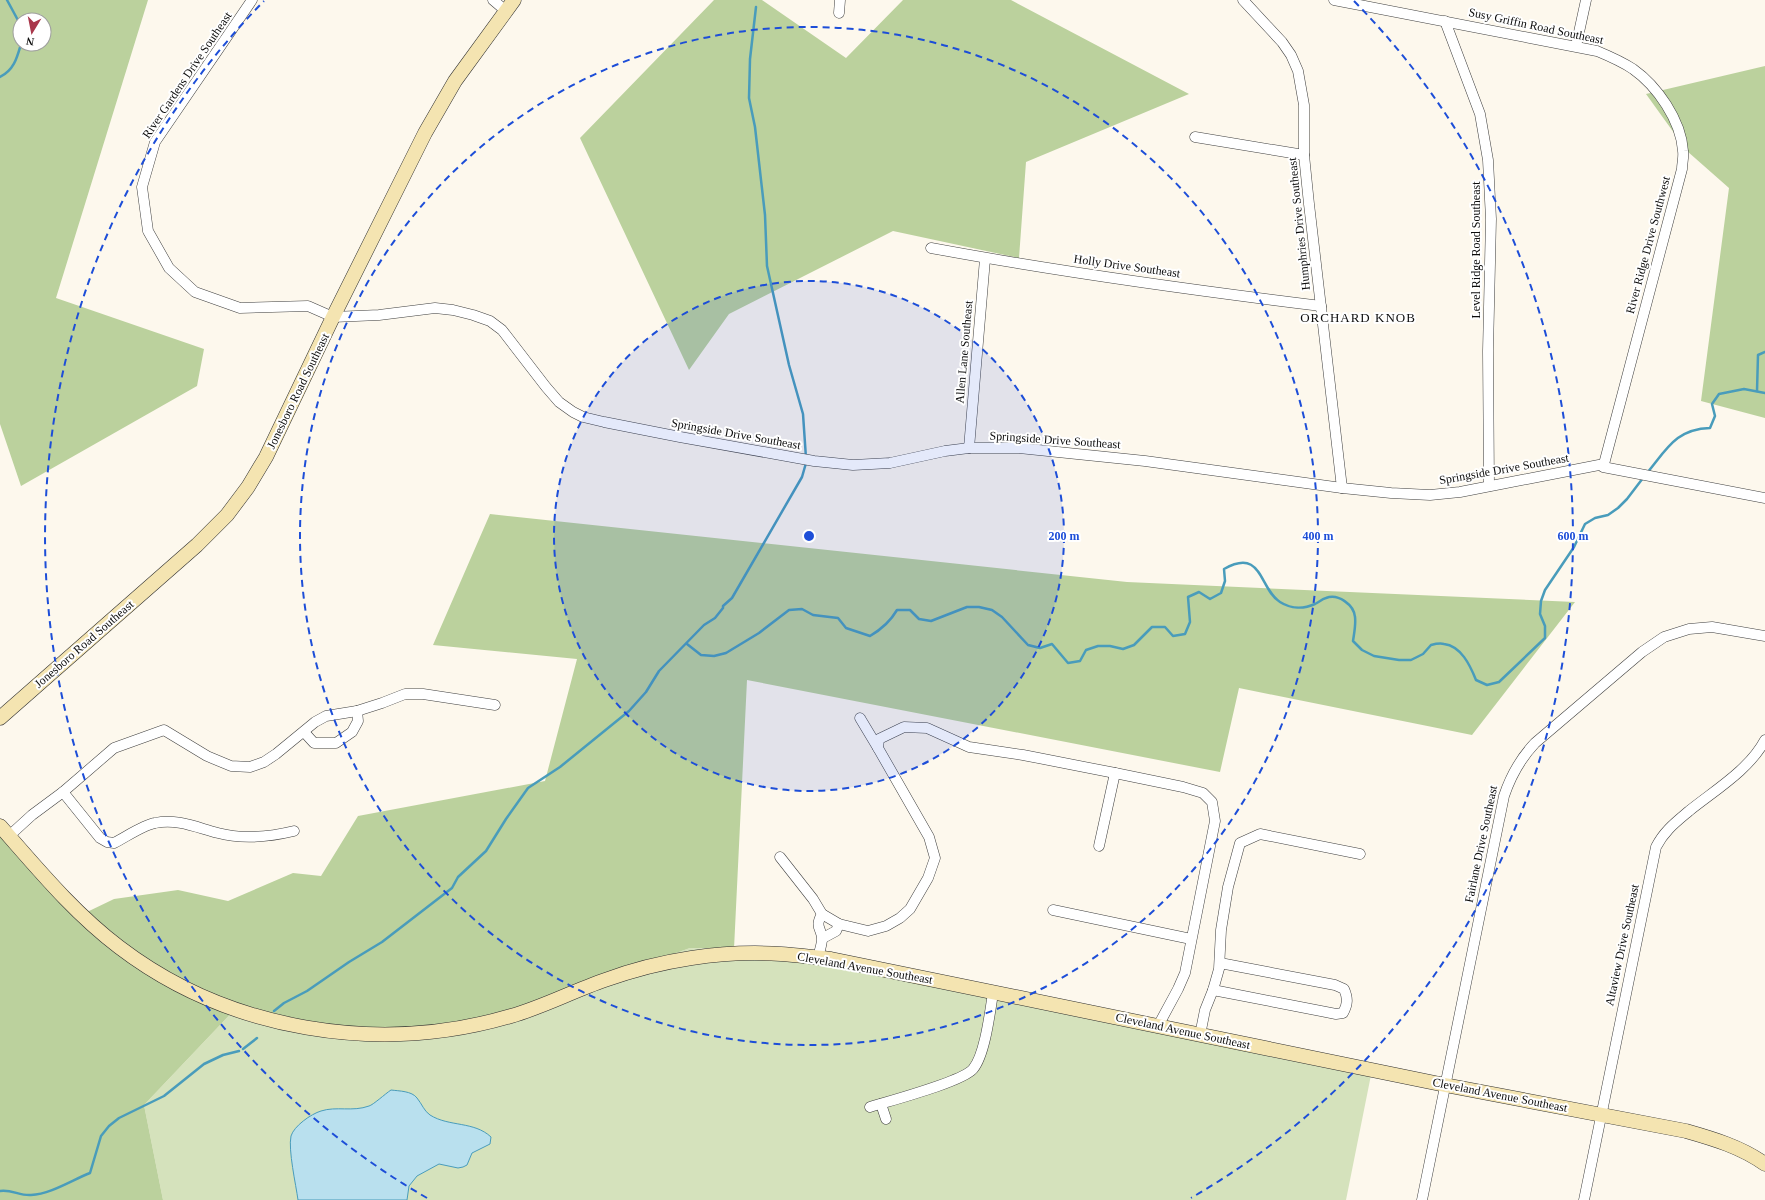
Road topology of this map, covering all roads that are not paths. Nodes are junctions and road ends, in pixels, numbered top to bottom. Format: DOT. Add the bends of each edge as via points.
graph roads {
  1 [pos="252,0"];
  2 [pos="493,0"];
  3 [pos="840,0"];
  4 [pos="1243,0"];
  5 [pos="1334,0"];
  6 [pos="1586,0"];
  7 [pos="510,5"];
  8 [pos="839,13"];
  9 [pos="1445,21"];
  10 [pos="1576,46"];
  11 [pos="1613,57"];
  12 [pos="1195,137"];
  13 [pos="1304,154"];
  14 [pos="931,248"];
  15 [pos="985,258"];
  16 [pos="1321,306"];
  17 [pos="334,317"];
  18 [pos="969,448"];
  19 [pos="1604,464"];
  20 [pos="1489,486"];
  21 [pos="1342,488"];
  22 [pos="1765,498"];
  23 [pos="1765,636"];
  24 [pos="495,705"];
  25 [pos="357,711"];
  26 [pos="0,718"];
  27 [pos="860,718"];
  28 [pos="304,732"];
  29 [pos="1765,740"];
  30 [pos="878,748"];
  31 [pos="1115,773"];
  32 [pos="63,792"];
  33 [pos="4,831"];
  34 [pos="294,831"];
  35 [pos="1098,846"];
  36 [pos="1360,854"];
  37 [pos="780,858"];
  38 [pos="1053,910"];
  39 [pos="822,914"];
  40 [pos="839,924"];
  41 [pos="823,938"];
  42 [pos="1191,939"];
  43 [pos="818,958"];
  44 [pos="1220,964"];
  45 [pos="1213,990"];
  46 [pos="993,992"];
  47 [pos="1158,1026"];
  48 [pos="1200,1035"];
  49 [pos="1445,1085"];
  50 [pos="881,1104"];
  51 [pos="870,1107"];
  52 [pos="1601,1115"];
  53 [pos="886,1119"];
  54 [pos="1765,1164"];
  55 [pos="1422,1200"];
  56 [pos="1584,1200"];
  1 -- 17 [label="street, River Gardens Drive Southeast" via="155,142 142,187 148,231 169,268 195,292 240,308 308,306"];
  2 -- 7 [label="street"];
  3 -- 8 [label="street"];
  4 -- 13 [label="street, Humphries Drive Southeast" via="1282,42 1298,71 1304,105"];
  5 -- 9 [label="street, Susy Griffin Road Southeast"];
  6 -- 10 [label="street"];
  7 -- 17 [label="main road, Jonesboro Road Southeast" via="446,96"];
  9 -- 10 [label="street, Susy Griffin Road Southeast"];
  9 -- 20 [label="street, Level Ridge Road Southeast" via="1480,114 1488,160 1491,219 1488,351"];
  10 -- 11 [label="street, Susy Griffin Road Southeast"];
  11 -- 19 [label="street, River Ridge Drive Southwest" via="1634,69 1652,86 1667,106 1678,128 1683,150 1682,169"];
  12 -- 13 [label="street"];
  13 -- 16 [label="street, Humphries Drive Southeast"];
  14 -- 15 [label="street, Holly Drive Southeast"];
  15 -- 16 [label="street, Holly Drive Southeast"];
  15 -- 18 [label="street, Allen Lane Southeast"];
  16 -- 21 [label="street, Humphries Drive Southeast"];
  17 -- 18 [label="street, Springside Drive Southeast" via="379,315 435,308 453,310 490,321 502,330 560,402 583,417 604,422 806,460 853,465 890,463"];
  17 -- 26 [label="main road, Jonesboro Road Southeast" via="266,457 227,515 197,545"];
  18 -- 21 [label="street, Springside Drive Southeast" via="1019,448 1078,453"];
  19 -- 20 [label="street, Springside Drive Southeast"];
  19 -- 22 [label="street" via="1603,467"];
  20 -- 21 [label="street, Springside Drive Southeast" via="1430,495"];
  23 -- 49 [label="street, Fairlane Drive Southeast" via="1712,627 1689,629 1664,637 1642,652 1522,756 1510,776 1504,796"];
  24 -- 25 [label="street" via="423,694 405,694"];
  25 -- 28 [label="street" via="326,716"];
  25 -- 28 [label="street" via="358,721 352,732 336,742 314,743"];
  27 -- 30 [label="street"];
  28 -- 32 [label="street" via="264,762 250,766 231,766 207,756 164,730 155,732 114,748"];
  29 -- 52 [label="street, Altaview Drive Southeast" via="1746,765 1668,828 1656,847"];
  30 -- 31 [label="street" via="879,739 904,727 927,728 969,747"];
  30 -- 40 [label="street" via="929,837 935,858 918,896 910,909 900,918 886,926 868,931"];
  31 -- 35 [label="street"];
  31 -- 42 [label="street" via="1183,787 1203,793 1212,802 1215,821"];
  32 -- 33 [label="street" via="32,815"];
  32 -- 34 [label="street" via="100,838 107,842 114,843 155,822 193,825 219,834 246,838"];
  33 -- 43 [label="main road, Cleveland Avenue Southeast" via="62,897 118,947 157,973 200,995 241,1011 287,1024 327,1031 406,1034 482,1024 520,1013 606,980 687,959 716,955 780,954"];
  36 -- 44 [label="street" via="1260,834 1240,843 1228,887 1221,930"];
  37 -- 39 [label="street"];
  38 -- 42 [label="street"];
  39 -- 40 [label="street"];
  39 -- 41 [label="street" via="819,930"];
  40 -- 41 [label="street" via="836,931"];
  41 -- 43 [label="street"];
  42 -- 47 [label="street" via="1185,973"];
  43 -- 46 [label="main road, Cleveland Avenue Southeast"];
  44 -- 45 [label="street"];
  44 -- 45 [label="street" via="1335,985 1344,989 1347,1006 1343,1013 1336,1014"];
  45 -- 48 [label="street" via="1205,1010"];
  46 -- 47 [label="main road, Cleveland Avenue Southeast"];
  46 -- 50 [label="street" via="981,1053 972,1070 957,1080"];
  47 -- 48 [label="main road, Cleveland Avenue Southeast"];
  48 -- 49 [label="main road, Cleveland Avenue Southeast"];
  49 -- 52 [label="main road, Cleveland Avenue Southeast"];
  49 -- 55 [label="street, Fairlane Drive Southeast"];
  50 -- 51 [label="street"];
  50 -- 53 [label="street"];
  52 -- 54 [label="main road, Cleveland Avenue Southeast" via="1686,1131 1720,1141"];
  52 -- 56 [label="street, Altaview Drive Southeast"];
}
